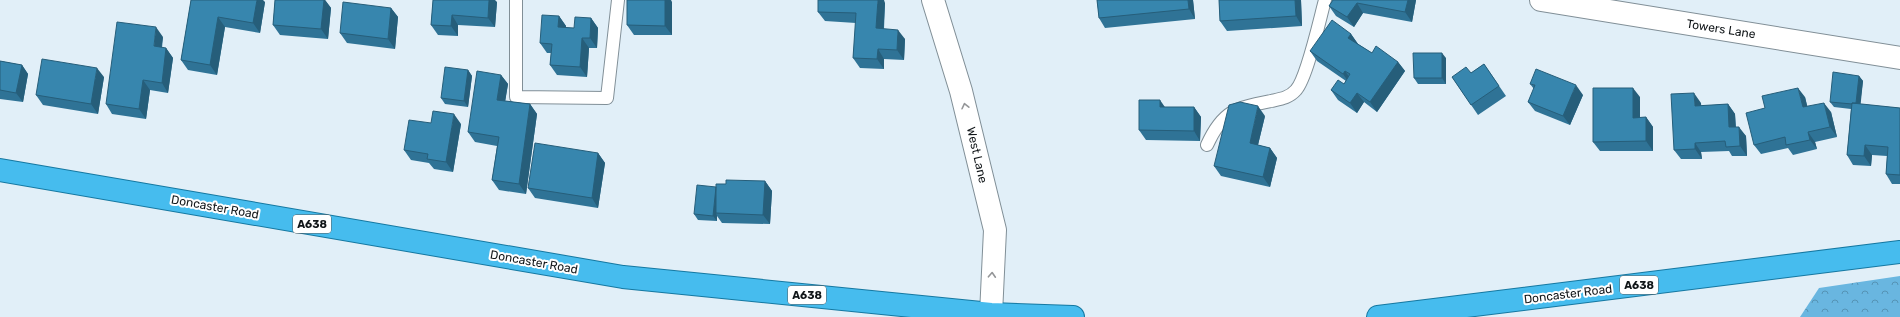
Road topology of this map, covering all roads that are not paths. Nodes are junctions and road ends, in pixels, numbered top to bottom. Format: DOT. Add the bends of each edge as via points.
graph roads {
  1 [pos="516,0"];
  2 [pos="618,0"];
  3 [pos="932,0"];
  4 [pos="1325,0"];
  5 [pos="1541,0"];
  6 [pos="1900,58"];
  7 [pos="1208,146"];
  8 [pos="0,170"];
  9 [pos="1900,252"];
  10 [pos="991,314"];
  11 [pos="1073,317"];
  12 [pos="1378,317"];
  1 -- 2 [label="lane" via="516,96 607,98"];
  10 -- 3 [label="street, West Lane, one-way" via="995,230 961,91"];
  4 -- 7 [label="lane" via="1309,57 1296,90 1285,98 1238,108 1221,122"];
  5 -- 6 [label="street, Towers Lane"];
  8 -- 10 [label="highway, Doncaster Road / A638" via="623,277"];
  9 -- 12 [label="highway, Doncaster Road / A638"];
  10 -- 11 [label="highway, Doncaster Road / A638"];
}
